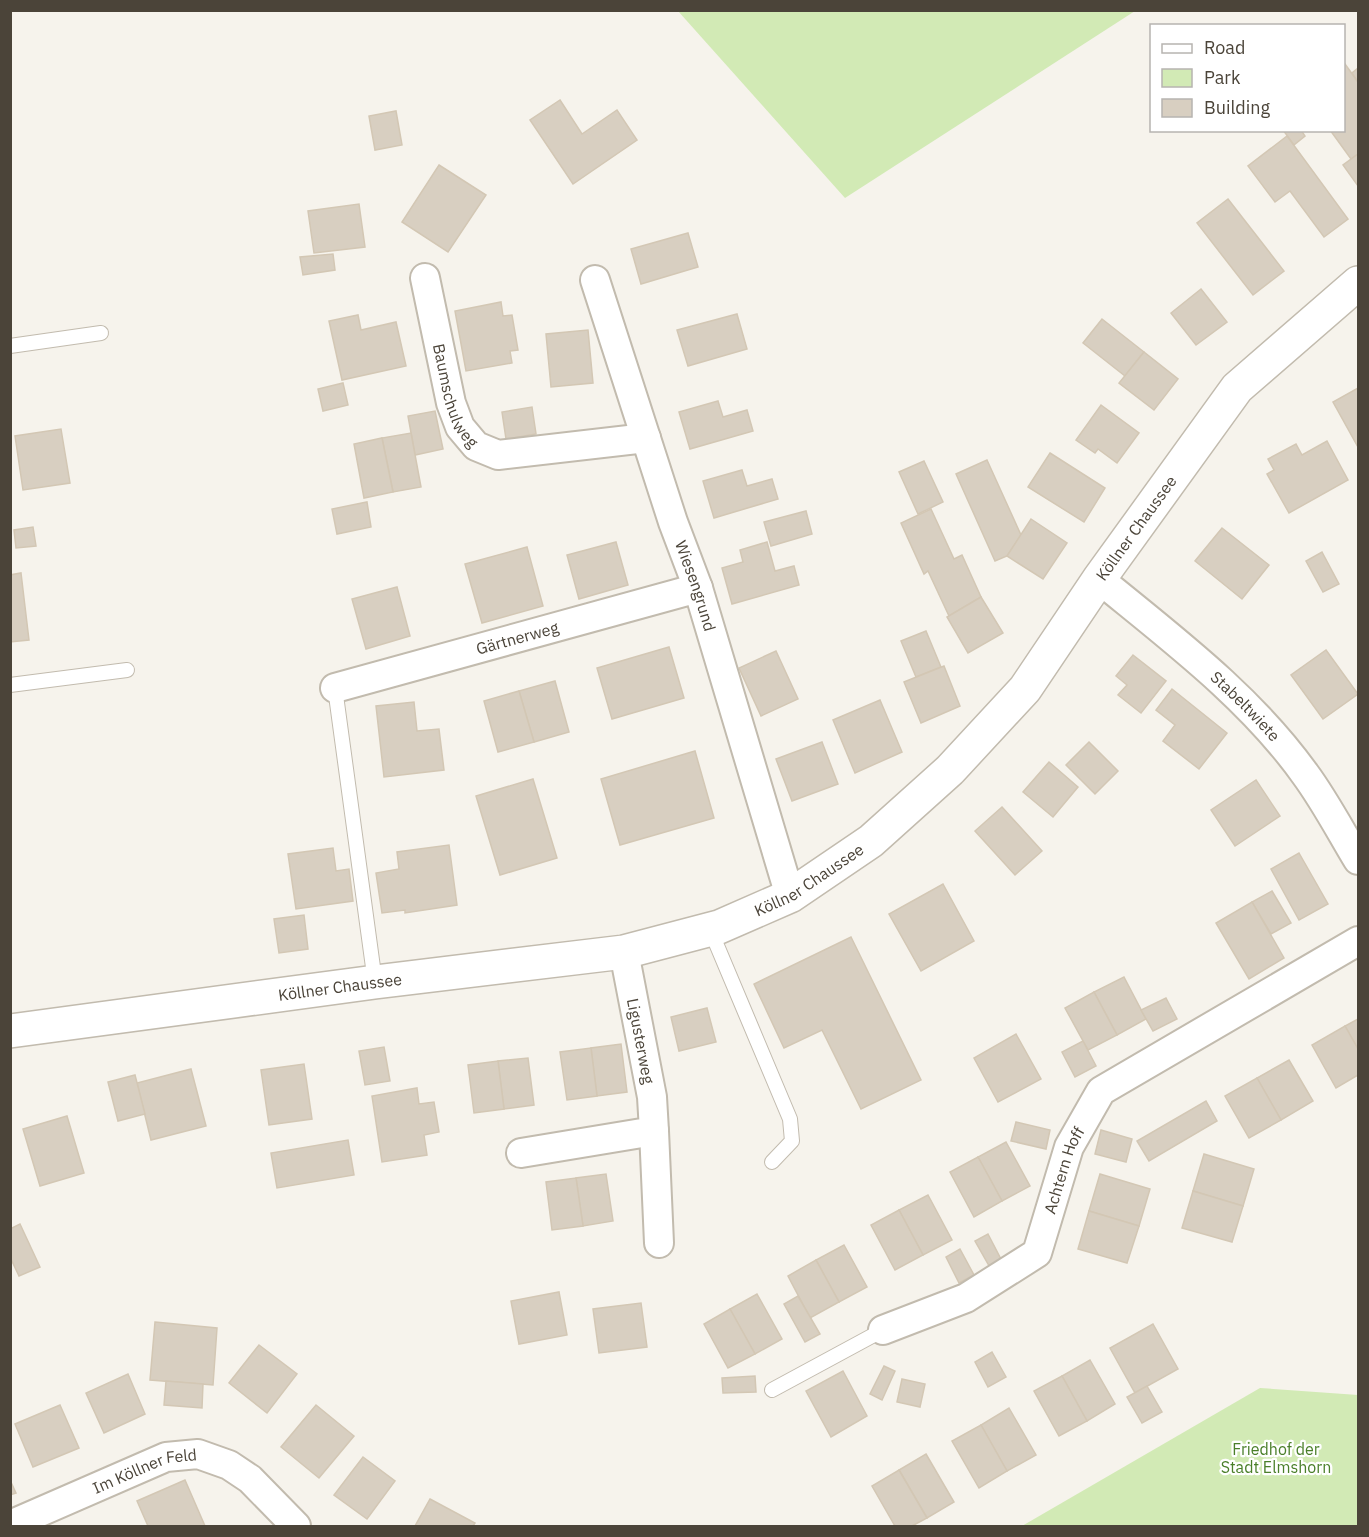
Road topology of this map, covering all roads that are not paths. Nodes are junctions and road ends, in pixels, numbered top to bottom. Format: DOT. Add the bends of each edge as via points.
graph roads {
  1 [pos="425,278"];
  2 [pos="595,280"];
  3 [pos="1359,283"];
  4 [pos="102,333"];
  5 [pos="10,346"];
  6 [pos="646,438"];
  7 [pos="1099,579"];
  8 [pos="698,588"];
  9 [pos="127,670"];
  10 [pos="10,685"];
  11 [pos="335,688"];
  12 [pos="1359,860"];
  13 [pos="790,896"];
  14 [pos="710,929"];
  15 [pos="1359,941"];
  16 [pos="624,952"];
  17 [pos="375,982"];
  18 [pos="10,1031"];
  19 [pos="654,1131"];
  20 [pos="521,1153"];
  21 [pos="772,1162"];
  22 [pos="659,1243"];
  23 [pos="883,1330"];
  24 [pos="772,1390"];
  25 [pos="10,1525"];
  26 [pos="296,1527"];
  1 -- 6 [label="street, Baumschulweg" via="451,403 460,427 476,446 498,455"];
  2 -- 6 [label="street, Wiesengrund"];
  3 -- 7 [label="street, Köllner Chaussee" via="1238,388"];
  4 -- 5 [label="lane"];
  6 -- 8 [label="street, Wiesengrund"];
  7 -- 12 [label="street, Stabeltwiete" via="1191,655 1257,717 1305,774"];
  7 -- 13 [label="street, Köllner Chaussee" via="1025,689 950,770 871,841"];
  8 -- 11 [label="street, Gärtnerweg"];
  8 -- 13 [label="street, Wiesengrund"];
  9 -- 10 [label="lane"];
  11 -- 17 [label="lane"];
  13 -- 14 [label="street, Köllner Chaussee"];
  14 -- 16 [label="street, Köllner Chaussee"];
  14 -- 21 [label="lane" via="790,1119 792,1141"];
  15 -- 23 [label="street, Achtern Hoff" via="1101,1091 1069,1148 1037,1253 966,1298"];
  16 -- 17 [label="street, Köllner Chaussee"];
  16 -- 19 [label="street, Ligusterweg" via="652,1097"];
  17 -- 18 [label="street, Köllner Chaussee"];
  19 -- 20 [label="street"];
  19 -- 22 [label="street, Ligusterweg"];
  23 -- 24 [label="lane, Achtern Hoff"];
  25 -- 26 [label="street, Im Köllner Feld" via="166,1457 198,1454 229,1465 250,1479"];
}
